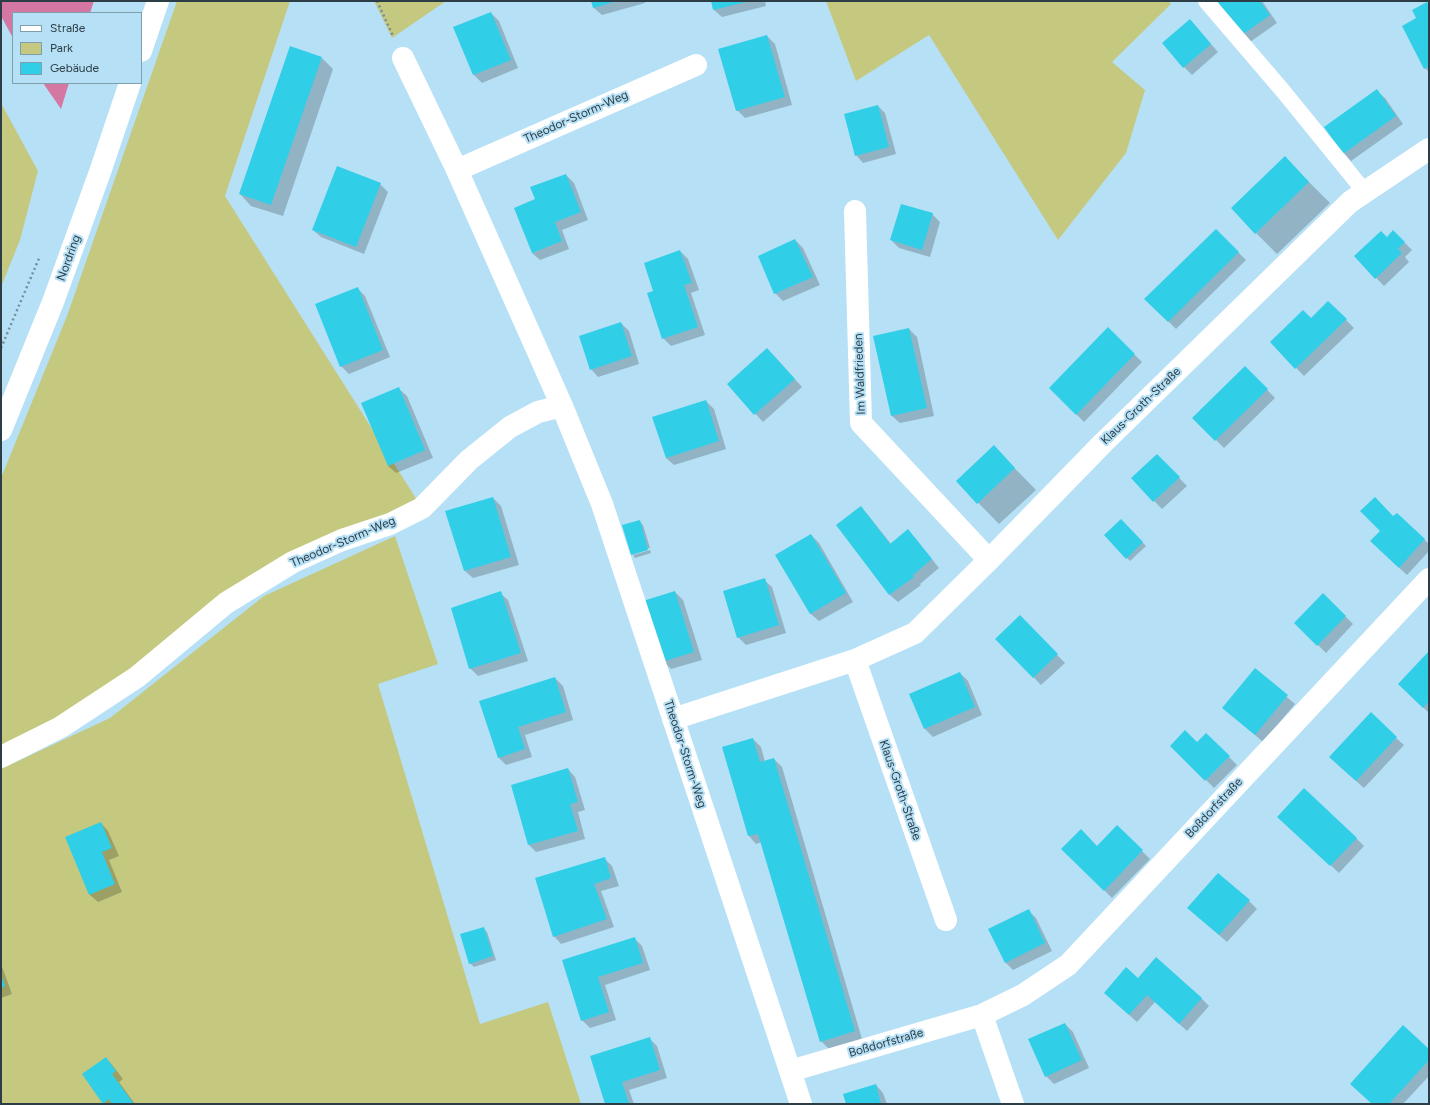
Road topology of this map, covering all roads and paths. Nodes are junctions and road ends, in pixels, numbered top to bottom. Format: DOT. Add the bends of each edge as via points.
graph roads {
  1 [pos="158,1"];
  2 [pos="377,1"];
  3 [pos="1206,1"];
  4 [pos="142,48"];
  5 [pos="403,58"];
  6 [pos="696,65"];
  7 [pos="130,84"];
  8 [pos="1429,149"];
  9 [pos="457,170"];
  10 [pos="1365,192"];
  11 [pos="855,211"];
  12 [pos="562,406"];
  13 [pos="1,430"];
  14 [pos="989,560"];
  15 [pos="1429,579"];
  16 [pos="855,660"];
  17 [pos="674,719"];
  18 [pos="1,757"];
  19 [pos="946,920"];
  20 [pos="982,1015"];
  21 [pos="790,1071"];
  22 [pos="800,1104"];
  23 [pos="1013,1104"];
  1 -- 4 [label="street"];
  2 -- 5 [label="path"];
  3 -- 10 [label="lane"];
  5 -- 9 [label="street, Theodor-Storm-Weg"];
  6 -- 9 [label="street, Theodor-Storm-Weg"];
  7 -- 13 [label="street, Nordring" via="53,302"];
  8 -- 10 [label="street, Klaus-Groth-Straße"];
  9 -- 12 [label="street, Theodor-Storm-Weg"];
  10 -- 14 [label="street, Klaus-Groth-Straße" via="1350,202 1148,399"];
  11 -- 14 [label="street, Im Waldfrieden" via="862,423"];
  12 -- 17 [label="street, Theodor-Storm-Weg" via="602,504"];
  12 -- 18 [label="street, Theodor-Storm-Weg" via="538,412 510,427 469,460 422,508 390,524 342,540 293,562 226,602 137,677 61,727"];
  14 -- 16 [label="street, Klaus-Groth-Straße" via="915,633"];
  15 -- 20 [label="street, Boßdorfstraße" via="1068,965 1023,995"];
  16 -- 17 [label="street, Klaus-Groth-Straße"];
  16 -- 19 [label="street, Klaus-Groth-Straße"];
  17 -- 21 [label="street, Theodor-Storm-Weg"];
  20 -- 21 [label="street, Boßdorfstraße"];
  20 -- 23 [label="street"];
  21 -- 22 [label="street, Theodor-Storm-Weg"];
}
